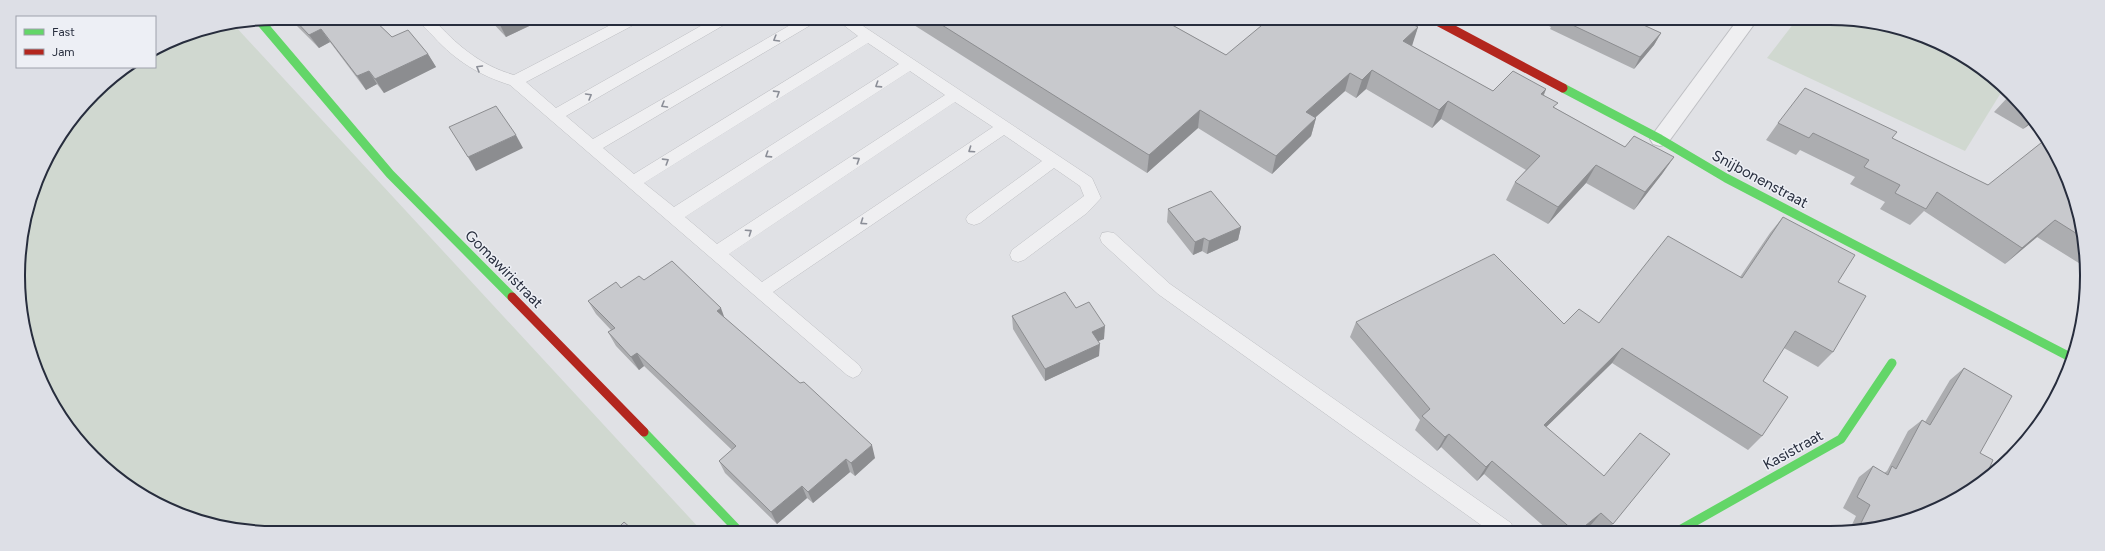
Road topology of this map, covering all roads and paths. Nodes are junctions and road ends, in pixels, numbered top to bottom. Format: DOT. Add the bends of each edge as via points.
graph roads {
  1 [pos="431,25"];
  2 [pos="622,25"];
  3 [pos="713,25"];
  4 [pos="800,25"];
  5 [pos="852,25"];
  6 [pos="1445,25"];
  7 [pos="1744,25"];
  8 [pos="264,26"];
  9 [pos="868,36"];
  10 [pos="910,64"];
  11 [pos="515,81"];
  12 [pos="955,95"];
  13 [pos="555,115"];
  14 [pos="1003,128"];
  15 [pos="1660,139"];
  16 [pos="592,147"];
  17 [pos="1053,161"];
  18 [pos="633,182"];
  19 [pos="673,216"];
  20 [pos="974,219"];
  21 [pos="1108,238"];
  22 [pos="717,253"];
  23 [pos="1018,255"];
  24 [pos="761,291"];
  25 [pos="2067,356"];
  26 [pos="1892,363"];
  27 [pos="853,370"];
  28 [pos="734,526"];
  29 [pos="1498,526"];
  30 [pos="1685,526"];
  11 -- 1 [label="lane, one-way" via="479,69 454,50"];
  2 -- 11 [label="lane"];
  13 -- 3 [label="lane, one-way"];
  4 -- 16 [label="lane, one-way"];
  5 -- 9 [label="lane"];
  6 -- 15 [label="street, Snijbonenstraat"];
  7 -- 15 [label="street"];
  8 -- 28 [label="street, Gomawiristraat" via="390,174"];
  9 -- 10 [label="lane"];
  18 -- 9 [label="lane, one-way"];
  10 -- 12 [label="lane"];
  10 -- 19 [label="lane, one-way"];
  11 -- 13 [label="lane"];
  12 -- 14 [label="lane"];
  22 -- 12 [label="lane, one-way"];
  13 -- 16 [label="lane"];
  14 -- 17 [label="lane"];
  14 -- 24 [label="lane, one-way"];
  15 -- 25 [label="street, Snijbonenstraat" via="1726,178"];
  16 -- 18 [label="lane"];
  17 -- 20 [label="lane"];
  17 -- 23 [label="lane" via="1086,182 1093,198"];
  18 -- 19 [label="lane"];
  19 -- 22 [label="lane"];
  21 -- 29 [label="lane" via="1164,289"];
  22 -- 24 [label="lane"];
  24 -- 27 [label="lane"];
  26 -- 30 [label="street, Kasistraat" via="1841,439"];
}
